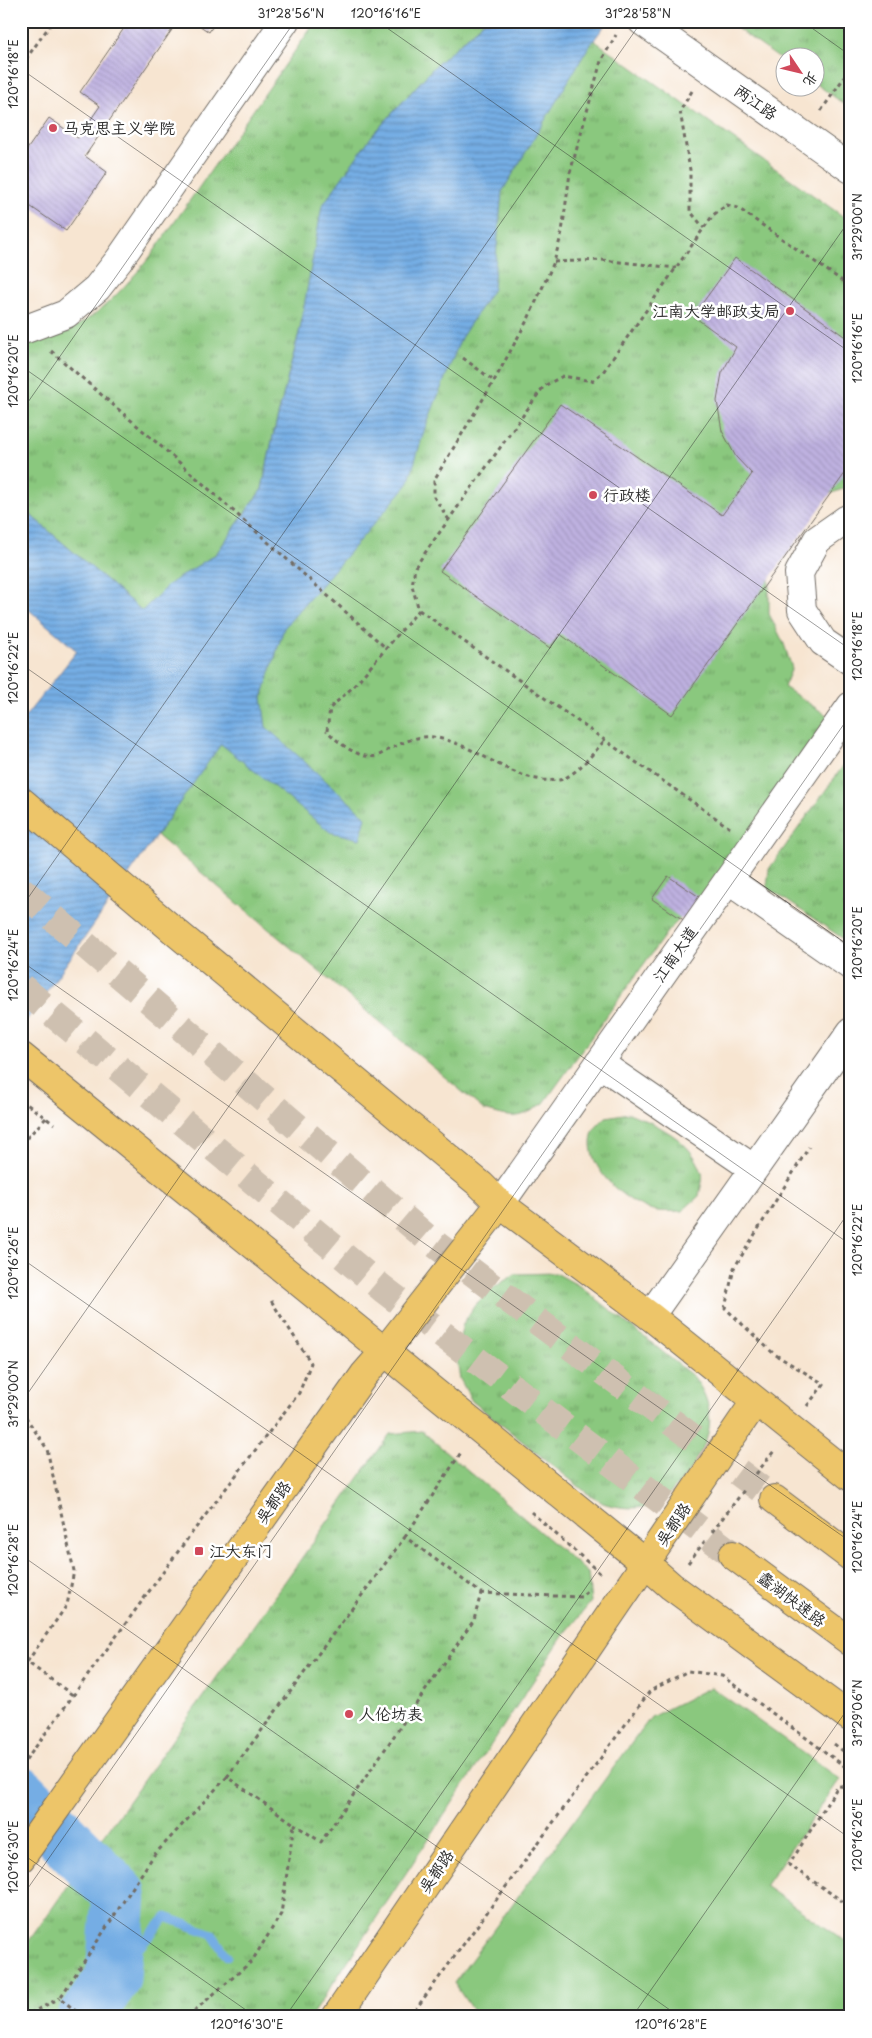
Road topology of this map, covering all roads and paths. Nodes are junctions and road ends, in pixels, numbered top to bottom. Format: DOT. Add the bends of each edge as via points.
graph roads {
  1 [pos="54,21"];
  2 [pos="285,21"];
  3 [pos="651,28"];
  4 [pos="617,32"];
  5 [pos="851,55"];
  6 [pos="21,66"];
  7 [pos="706,66"];
  8 [pos="804,136"];
  9 [pos="851,169"];
  10 [pos="704,228"];
  11 [pos="554,262"];
  12 [pos="676,268"];
  13 [pos="851,287"];
  14 [pos="24,329"];
  15 [pos="463,358"];
  16 [pos="494,381"];
  17 [pos="851,519"];
  18 [pos="449,520"];
  19 [pos="420,610"];
  20 [pos="387,649"];
  21 [pos="851,662"];
  22 [pos="851,706"];
  23 [pos="605,740"];
  24 [pos="21,801"];
  25 [pos="753,844"];
  26 [pos="728,880"];
  27 [pos="851,966"];
  28 [pos="851,1032"];
  29 [pos="21,1056"];
  30 [pos="599,1063"];
  31 [pos="21,1100"];
  32 [pos="46,1118"];
  33 [pos="54,1124"];
  34 [pos="811,1143"];
  35 [pos="21,1144"];
  36 [pos="754,1169"];
  37 [pos="500,1204"];
  38 [pos="266,1292"];
  39 [pos="650,1316"];
  40 [pos="385,1351"];
  41 [pos="755,1402"];
  42 [pos="21,1410"];
  43 [pos="790,1430"];
  44 [pos="470,1457"];
  45 [pos="754,1477"];
  46 [pos="851,1477"];
  47 [pos="748,1484"];
  48 [pos="774,1498"];
  49 [pos="528,1510"];
  50 [pos="405,1537"];
  51 [pos="733,1555"];
  52 [pos="851,1557"];
  53 [pos="646,1564"];
  54 [pos="597,1581"];
  55 [pos="592,1586"];
  56 [pos="671,1586"];
  57 [pos="481,1593"];
  58 [pos="851,1642"];
  59 [pos="21,1658"];
  60 [pos="27,1662"];
  61 [pos="74,1696"];
  62 [pos="851,1718"];
  63 [pos="21,1767"];
  64 [pos="851,1771"];
  65 [pos="227,1777"];
  66 [pos="851,1787"];
  67 [pos="294,1824"];
  68 [pos="21,1858"];
  69 [pos="851,1907"];
  70 [pos="60,1998"];
  71 [pos="23,2017"];
  72 [pos="83,2017"];
  73 [pos="187,2017"];
  74 [pos="336,2017"];
  75 [pos="410,2017"];
  1 -- 6 [label="path"];
  2 -- 14 [label="street" via="97,288 66,314"];
  3 -- 7 [label="street, 两江路"];
  4 -- 11 [label="path" via="601,61 570,173 562,232"];
  5 -- 8 [label="path" via="845,76"];
  7 -- 8 [label="street, 两江路"];
  7 -- 10 [label="path" via="680,111 690,170 690,211"];
  8 -- 9 [label="street, 两江路"];
  10 -- 12 [label="path"];
  10 -- 13 [label="path" via="713,215 727,205 738,208"];
  11 -- 12 [label="path" via="602,260"];
  11 -- 16 [label="path"];
  12 -- 18 [label="path" via="604,372 592,381 563,376 544,386"];
  14 -- 20 [label="path" via="171,455"];
  15 -- 16 [label="path"];
  16 -- 18 [label="path" via="434,480 434,497"];
  17 -- 21 [label="street" via="817,540 799,573 802,610 823,642"];
  18 -- 19 [label="path" via="415,567 412,586"];
  19 -- 20 [label="path"];
  19 -- 23 [label="path"];
  20 -- 23 [label="path" via="330,708 328,731 340,744 358,754 376,756 421,736 437,737 536,780 562,780 581,766"];
  22 -- 25 [label="street, 江南大道"];
  23 -- 25 [label="path"];
  24 -- 37 [label="main road" via="481,1184"];
  25 -- 26 [label="street, 江南大道"];
  26 -- 27 [label="street"];
  26 -- 30 [label="street, 江南大道"];
  28 -- 36 [label="street"];
  29 -- 40 [label="main road"];
  30 -- 36 [label="street"];
  30 -- 37 [label="street, 江南大道"];
  31 -- 32 [label="path"];
  32 -- 33 [label="path"];
  32 -- 35 [label="path"];
  34 -- 43 [label="path" via="734,1268 725,1308 774,1354 824,1384"];
  36 -- 39 [label="street"];
  37 -- 39 [label="main road"];
  37 -- 40 [label="main road, 吴都路"];
  38 -- 61 [label="path" via="311,1363 299,1393 188,1538"];
  39 -- 41 [label="main road"];
  40 -- 53 [label="main road"];
  40 -- 68 [label="main road, 吴都路" via="364,1374"];
  41 -- 43 [label="main road"];
  41 -- 53 [label="main road, 吴都路"];
  42 -- 60 [label="path" via="46,1449 74,1571 67,1605"];
  43 -- 45 [label="path"];
  43 -- 46 [label="main road"];
  44 -- 50 [label="path" via="462,1451"];
  47 -- 56 [label="path"];
  48 -- 52 [label="main road"];
  49 -- 54 [label="path" via="602,1575"];
  50 -- 57 [label="path"];
  50 -- 65 [label="path"];
  51 -- 58 [label="main road, 蠡湖快速路"];
  53 -- 56 [label="main road"];
  53 -- 74 [label="main road, 吴都路"];
  55 -- 57 [label="path" via="581,1597"];
  56 -- 62 [label="main road"];
  57 -- 67 [label="path" via="474,1620 321,1842"];
  59 -- 60 [label="path"];
  60 -- 61 [label="path"];
  61 -- 63 [label="path"];
  64 -- 75 [label="path" via="722,1676 688,1671 650,1691"];
  65 -- 67 [label="path"];
  65 -- 70 [label="path" via="154,1856"];
  66 -- 69 [label="path" via="838,1786 789,1865"];
  67 -- 73 [label="path" via="281,1914 252,1961"];
  70 -- 71 [label="path"];
  70 -- 72 [label="path"];
}
